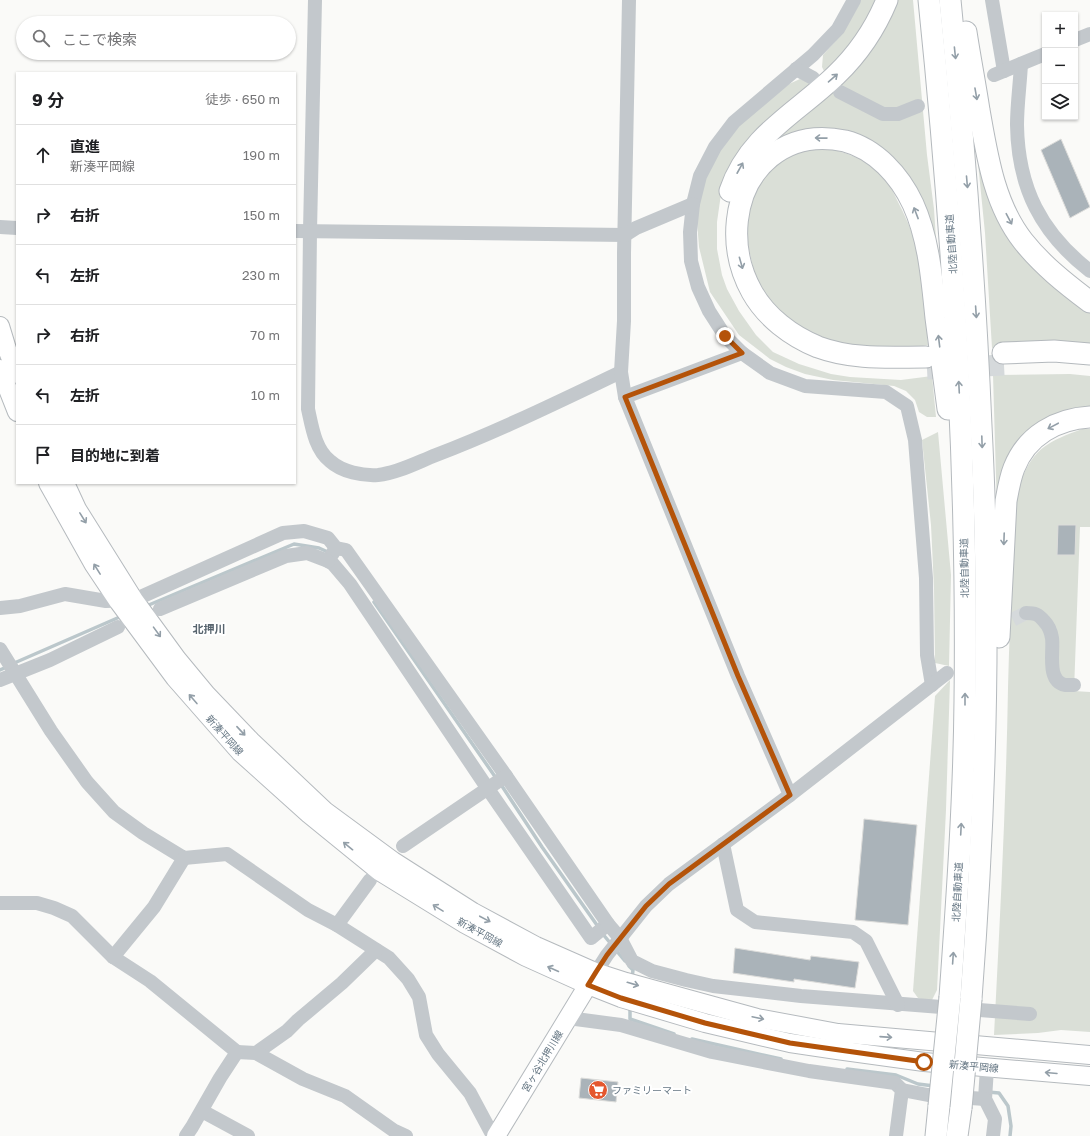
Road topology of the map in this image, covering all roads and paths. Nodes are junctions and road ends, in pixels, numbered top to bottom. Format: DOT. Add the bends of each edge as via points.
graph roads {
  1 [pos="315,0"];
  2 [pos="629,0"];
  3 [pos="854,0"];
  4 [pos="887,0"];
  5 [pos="929,0"];
  6 [pos="950,0"];
  7 [pos="960,0"];
  8 [pos="992,0"];
  9 [pos="1090,34"];
  10 [pos="1078,39"];
  11 [pos="1042,55"];
  12 [pos="1021,64"];
  13 [pos="796,69"];
  14 [pos="813,78"];
  15 [pos="840,92"];
  16 [pos="918,106"];
  17 [pos="692,204"];
  18 [pos="0,227"];
  19 [pos="16,228"];
  20 [pos="296,231"];
  21 [pos="310,231"];
  22 [pos="625,235"];
  23 [pos="1090,271"];
  24 [pos="1090,302"];
  25 [pos="0,326"];
  26 [pos="742,353"];
  27 [pos="1090,354"];
  28 [pos="1090,366"];
  29 [pos="0,369"];
  30 [pos="16,372"];
  31 [pos="621,372"];
  32 [pos="625,397"];
  33 [pos="16,409"];
  34 [pos="1090,417"];
  35 [pos="49,484"];
  36 [pos="65,484"];
  37 [pos="964,546"];
  38 [pos="336,548"];
  39 [pos="328,561"];
  40 [pos="126,601"];
  41 [pos="0,608"];
  42 [pos="160,609"];
  43 [pos="1026,613"];
  44 [pos="118,627"];
  45 [pos="0,649"];
  46 [pos="15,673"];
  47 [pos="947,673"];
  48 [pos="0,680"];
  49 [pos="932,685"];
  50 [pos="1074,685"];
  51 [pos="506,776"];
  52 [pos="488,789"];
  53 [pos="790,795"];
  54 [pos="723,844"];
  55 [pos="403,846"];
  56 [pos="184,858"];
  57 [pos="370,880"];
  58 [pos="0,903"];
  59 [pos="978,905"];
  60 [pos="337,925"];
  61 [pos="607,925"];
  62 [pos="620,938"];
  63 [pos="376,950"];
  64 [pos="113,957"];
  65 [pos="592,979"];
  66 [pos="898,1005"];
  67 [pos="1030,1014"];
  68 [pos="568,1018"];
  69 [pos="237,1052"];
  70 [pos="256,1053"];
  71 [pos="1090,1055"];
  72 [pos="987,1068"];
  73 [pos="1090,1076"];
  74 [pos="902,1090"];
  75 [pos="985,1099"];
  76 [pos="202,1111"];
  77 [pos="186,1136"];
  78 [pos="248,1136"];
  79 [pos="406,1136"];
  80 [pos="493,1136"];
  81 [pos="496,1136"];
  82 [pos="896,1136"];
  83 [pos="936,1136"];
  84 [pos="957,1136"];
  85 [pos="993,1136"];
  1 -- 21 [label="street"];
  2 -- 22 [label="street"];
  3 -- 13 [label="street" via="838,30"];
  37 -- 4 [label="highway, one-way" via="929,261 925,240 912,204 904,187 893,173 866,150 850,142 810,139 789,144 764,162 745,189 737,223 739,256 751,291 761,305 773,319 802,340 818,347 856,356 927,363 894,370 855,368 804,355 772,335 758,322 738,294 726,259 726,206 738,171 747,156 771,129 850,61 872,32"];
  37 -- 5 [label="highway, 北陸自動車道, one-way" via="956,314 940,104"];
  6 -- 59 [label="highway, 北陸自動車道, one-way" via="975,300 985,522 986,694"];
  7 -- 24 [label="highway, one-way" via="989,161 1001,201 1010,221 1035,255"];
  8 -- 12 [label="street" via="999,73"];
  9 -- 10 [label="street"];
  11 -- 12 [label="street"];
  12 -- 23 [label="street" via="1017,124 1018,151 1023,177 1043,223 1071,256"];
  13 -- 14 [label="street"];
  13 -- 17 [label="street" via="734,122 715,147 700,176"];
  15 -- 16 [label="street" via="884,114 898,114"];
  17 -- 22 [label="street"];
  17 -- 26 [label="street" via="691,261 698,287 725,336"];
  18 -- 19 [label="street"];
  20 -- 21 [label="street"];
  21 -- 22 [label="street"];
  21 -- 31 [label="street" via="308,409 319,448 330,461 347,471 379,475 396,471 481,438"];
  22 -- 31 [label="street"];
  25 -- 30 [label="main road"];
  26 -- 32 [label="street"];
  26 -- 49 [label="street" via="770,373 805,386 886,392 907,406 915,440 926,578 927,655"];
  27 -- 28 [label="highway" via="1054,351 1003,359"];
  29 -- 33 [label="main road"];
  31 -- 32 [label="street"];
  32 -- 53 [label="street" via="738,676"];
  34 -- 59 [label="highway, one-way" via="1061,422 1034,439 1014,467 1009,483 985,868"];
  40 -- 35 [label="main road, 新湊平岡線, one-way" via="94,565"];
  36 -- 40 [label="main road, 新湊平岡線, one-way"];
  83 -- 37 [label="highway, 北陸自動車道, one-way, bridge" via="950,997 962,800 965,702"];
  38 -- 39 [label="street"];
  38 -- 40 [label="street" via="328,538 304,531 283,533"];
  38 -- 51 [label="street" via="346,550"];
  39 -- 42 [label="street" via="307,553 286,556"];
  39 -- 52 [label="street" via="350,584"];
  40 -- 41 [label="street" via="106,601 65,594 20,606"];
  40 -- 65 [label="main road, 新湊平岡線" via="175,678 240,752 309,814 379,871 465,924 526,957"];
  43 -- 50 [label="street" via="1040,615 1047,625 1052,638 1054,676 1065,685"];
  44 -- 46 [label="street" via="50,660"];
  45 -- 46 [label="street"];
  46 -- 48 [label="street"];
  46 -- 56 [label="street" via="87,782 114,812"];
  47 -- 49 [label="street"];
  49 -- 53 [label="street"];
  51 -- 52 [label="street"];
  51 -- 61 [label="street"];
  52 -- 55 [label="street"];
  52 -- 61 [label="street" via="591,938"];
  53 -- 54 [label="street"];
  54 -- 62 [label="street" via="669,884 646,906"];
  54 -- 66 [label="street" via="737,910 755,922 853,932 866,941"];
  56 -- 60 [label="street" via="227,854 308,910"];
  56 -- 64 [label="street" via="154,906"];
  57 -- 60 [label="street"];
  58 -- 64 [label="street" via="37,903 72,916"];
  59 -- 84 [label="highway, 北陸自動車道, bridge"];
  60 -- 63 [label="street"];
  61 -- 62 [label="street"];
  62 -- 65 [label="street"];
  62 -- 66 [label="street" via="632,961 652,971 686,980 794,996"];
  63 -- 70 [label="street" via="287,1031"];
  63 -- 80 [label="street" via="389,958 408,979 419,997 426,1034 438,1054 470,1093"];
  64 -- 69 [label="street" via="150,981"];
  65 -- 68 [label="main road, 宮ヶ谷北押川線"];
  65 -- 71 [label="main road, 新湊平岡線, one-way" via="626,982 757,1018 838,1033"];
  65 -- 72 [label="main road, 新湊平岡線" via="621,998 705,1023 790,1043"];
  66 -- 67 [label="street"];
  68 -- 74 [label="street" via="620,1025 712,1052 809,1071 895,1083"];
  68 -- 81 [label="main road, 宮ヶ谷北押川線"];
  69 -- 70 [label="street"];
  69 -- 76 [label="street"];
  70 -- 79 [label="street" via="303,1079 345,1096 392,1130"];
  73 -- 72 [label="main road, 新湊平岡線, one-way"];
  72 -- 75 [label="street"];
  74 -- 75 [label="street" via="928,1095"];
  74 -- 82 [label="street"];
  75 -- 85 [label="street" via="995,1119"];
  76 -- 77 [label="street"];
  76 -- 78 [label="street"];
}
